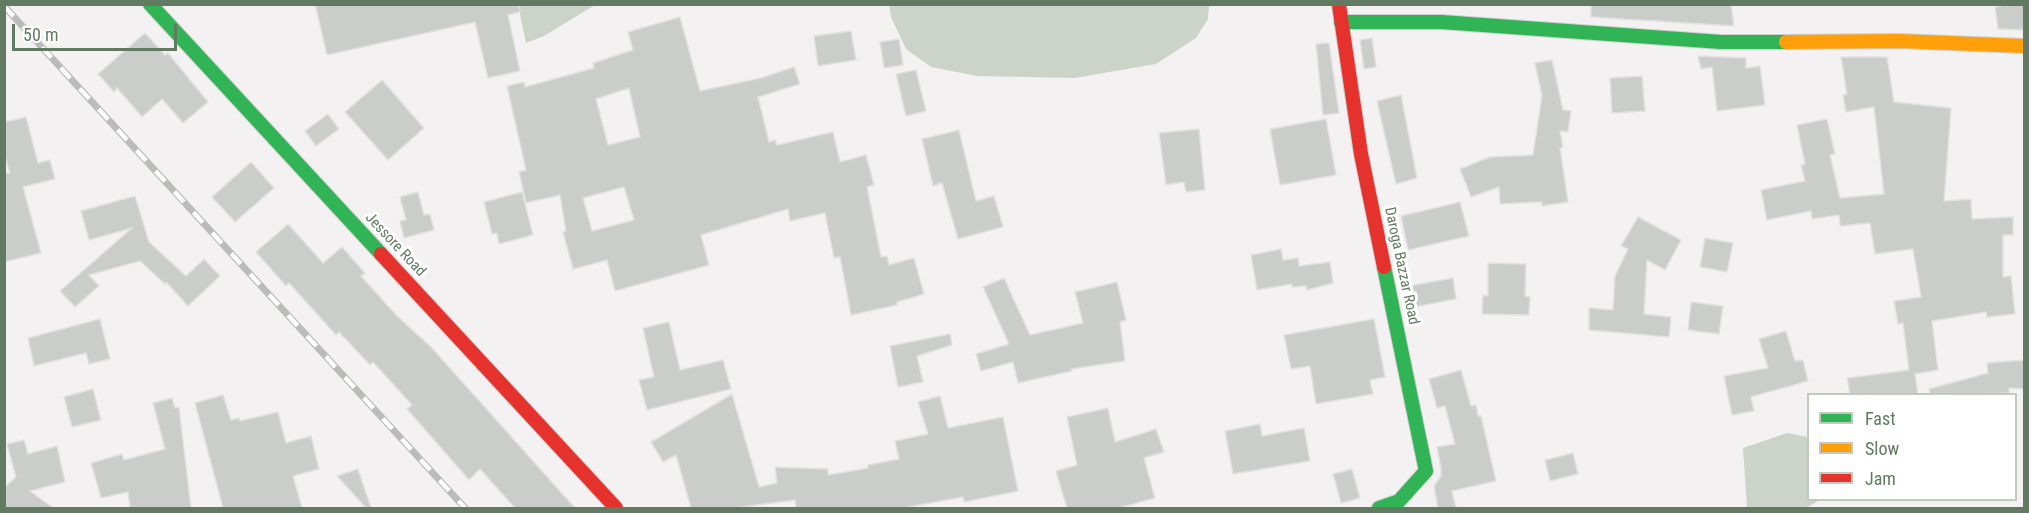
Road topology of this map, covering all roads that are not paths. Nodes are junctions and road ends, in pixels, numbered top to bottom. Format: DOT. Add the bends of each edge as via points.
graph roads {
  1 [pos="150,4"];
  2 [pos="1339,4"];
  3 [pos="1341,22"];
  4 [pos="2025,46"];
  5 [pos="616,508"];
  6 [pos="1379,508"];
  1 -- 5 [label="main road, Jessore Road"];
  2 -- 3 [label="main road, Daroga Bazzar Road"];
  3 -- 4 [label="main road" via="1441,22 1721,42 1899,41"];
  3 -- 6 [label="main road, Daroga Bazzar Road" via="1360,154 1426,471 1399,501"];
}
